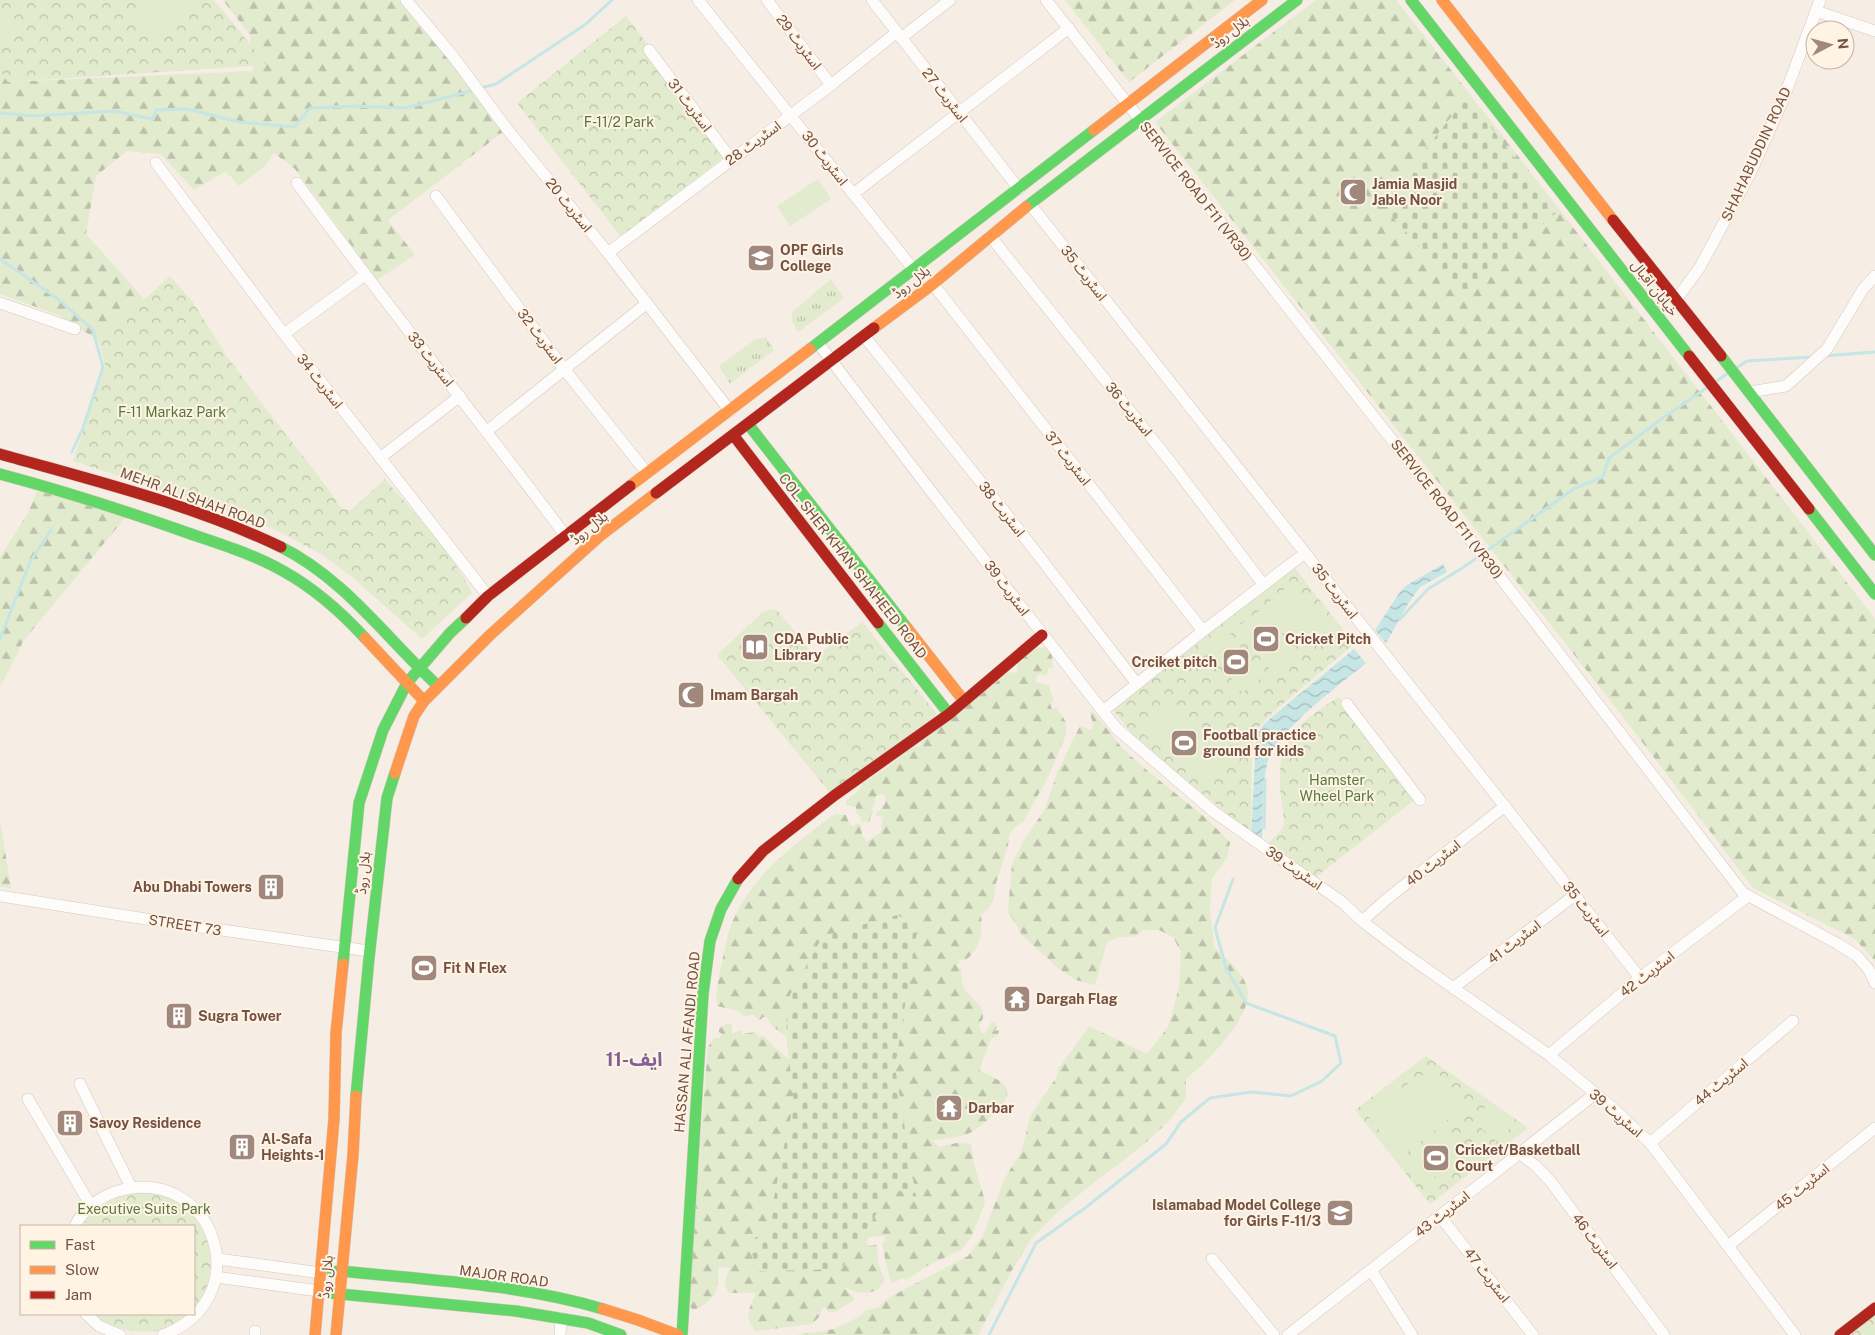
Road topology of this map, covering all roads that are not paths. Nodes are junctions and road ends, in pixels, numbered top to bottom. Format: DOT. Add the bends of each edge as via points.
graph roads {
  1 [pos="406,0"];
  2 [pos="698,0"];
  3 [pos="767,0"];
  4 [pos="872,0"];
  5 [pos="950,0"];
  6 [pos="1046,0"];
  7 [pos="1262,0"];
  8 [pos="1297,0"];
  9 [pos="1411,0"];
  10 [pos="1442,0"];
  11 [pos="1818,5"];
  12 [pos="1446,25"];
  13 [pos="1069,28"];
  14 [pos="1875,31"];
  15 [pos="899,35"];
  16 [pos="649,50"];
  17 [pos="832,85"];
  18 [pos="1128,104"];
  19 [pos="959,112"];
  20 [pos="791,115"];
  21 [pos="1140,121"];
  22 [pos="731,159"];
  23 [pos="156,163"];
  24 [pos="297,182"];
  25 [pos="1019,189"];
  26 [pos="853,194"];
  27 [pos="436,196"];
  28 [pos="1030,204"];
  29 [pos="991,237"];
  30 [pos="608,253"];
  31 [pos="914,270"];
  32 [pos="365,276"];
  33 [pos="1875,276"];
  34 [pos="933,284"];
  35 [pos="0,303"];
  36 [pos="646,304"];
  37 [pos="1667,308"];
  38 [pos="75,329"];
  39 [pos="284,334"];
  40 [pos="864,336"];
  41 [pos="818,343"];
  42 [pos="831,362"];
  43 [pos="564,369"];
  44 [pos="1750,392"];
  45 [pos="460,396"];
  46 [pos="730,411"];
  47 [pos="748,424"];
  48 [pos="487,431"];
  49 [pos="734,436"];
  50 [pos="0,454"];
  51 [pos="380,458"];
  52 [pos="646,473"];
  53 [pos="0,474"];
  54 [pos="565,535"];
  55 [pos="1305,553"];
  56 [pos="1875,555"];
  57 [pos="1263,584"];
  58 [pos="1875,594"];
  59 [pos="488,596"];
  60 [pos="1202,631"];
  61 [pos="1042,635"];
  62 [pos="419,670"];
  63 [pos="407,683"];
  64 [pos="1137,684"];
  65 [pos="438,686"];
  66 [pos="424,701"];
  67 [pos="964,701"];
  68 [pos="1347,704"];
  69 [pos="1103,711"];
  70 [pos="949,714"];
  71 [pos="1420,800"];
  72 [pos="1505,806"];
  73 [pos="1575,895"];
  74 [pos="0,896"];
  75 [pos="1748,896"];
  76 [pos="1362,921"];
  77 [pos="344,948"];
  78 [pos="369,951"];
  79 [pos="1640,978"];
  80 [pos="1875,983"];
  81 [pos="1453,988"];
  82 [pos="1793,1021"];
  83 [pos="1549,1055"];
  84 [pos="80,1084"];
  85 [pos="1595,1094"];
  86 [pos="28,1099"];
  87 [pos="1875,1128"];
  88 [pos="1650,1143"];
  89 [pos="1519,1153"];
  90 [pos="131,1187"];
  91 [pos="91,1206"];
  92 [pos="1440,1216"];
  93 [pos="77,1225"];
  94 [pos="1728,1246"];
  95 [pos="1212,1258"];
  96 [pos="218,1259"];
  97 [pos="1371,1270"];
  98 [pos="341,1271"];
  99 [pos="321,1273"];
  100 [pos="216,1277"];
  101 [pos="319,1291"];
  102 [pos="340,1294"];
  103 [pos="1875,1308"];
  104 [pos="87,1315"];
  105 [pos="561,1318"];
  106 [pos="99,1330"];
  107 [pos="120,1335"];
  108 [pos="163,1335"];
  109 [pos="315,1335"];
  110 [pos="336,1335"];
  111 [pos="560,1335"];
  112 [pos="622,1335"];
  113 [pos="678,1335"];
  114 [pos="682,1335"];
  115 [pos="1274,1335"];
  116 [pos="1288,1335"];
  117 [pos="1412,1335"];
  118 [pos="1533,1335"];
  119 [pos="1664,1335"];
  120 [pos="1795,1335"];
  121 [pos="1840,1335"];
  1 -- 30 [label="street, اسٹریٹ 20"];
  2 -- 20 [label="street, اسٹریٹ 30"];
  3 -- 17 [label="street, اسٹریٹ 29"];
  4 -- 15 [label="street, اسٹریٹ 27"];
  5 -- 15 [label="street, اسٹریٹ 28"];
  6 -- 13 [label="street, SERVICE ROAD F11 (VR30)"];
  7 -- 18 [label="street, ہلال روڈ"];
  8 -- 21 [label="street, ہلال روڈ"];
  9 -- 12 [label="street, خیابان اقبال"];
  10 -- 12 [label="street, خیابان اقبال"];
  11 -- 14 [label="street"];
  11 -- 37 [label="street, SHAHABUDDIN ROAD" via="1783,100 1753,166 1700,267"];
  12 -- 37 [label="street, خیابان اقبال"];
  12 -- 37 [label="street, خیابان اقبال"];
  13 -- 18 [label="street, SERVICE ROAD F11 (VR30)"];
  13 -- 19 [label="street"];
  15 -- 17 [label="street, اسٹریٹ 28"];
  15 -- 19 [label="street, اسٹریٹ 27"];
  16 -- 22 [label="street, اسٹریٹ 31"];
  17 -- 20 [label="street, اسٹریٹ 28"];
  18 -- 21 [label="street, SERVICE ROAD F11 (VR30)"];
  18 -- 25 [label="street, ہلال روڈ"];
  19 -- 25 [label="street, اسٹریٹ 27"];
  19 -- 26 [label="street"];
  20 -- 22 [label="street, اسٹریٹ 28"];
  20 -- 26 [label="street, اسٹریٹ 30"];
  21 -- 28 [label="street, ہلال روڈ"];
  21 -- 75 [label="street, SERVICE ROAD F11 (VR30)"];
  22 -- 30 [label="street, اسٹریٹ 28"];
  23 -- 39 [label="street, اسٹریٹ 34"];
  24 -- 32 [label="street, اسٹریٹ 33"];
  25 -- 31 [label="street, ہلال روڈ"];
  26 -- 31 [label="street, اسٹریٹ 30"];
  27 -- 43 [label="street, اسٹریٹ 32"];
  28 -- 29 [label="street, ہلال روڈ"];
  28 -- 55 [label="street, اسٹریٹ 35"];
  29 -- 34 [label="street, ہلال روڈ"];
  29 -- 57 [label="street, اسٹریٹ 36" via="1169,460"];
  30 -- 36 [label="street, اسٹریٹ 20"];
  31 -- 41 [label="street, ہلال روڈ"];
  32 -- 39 [label="street"];
  32 -- 45 [label="street, اسٹریٹ 33"];
  33 -- 44 [label="street" via="1826,350 1786,386"];
  34 -- 40 [label="street, ہلال روڈ"];
  34 -- 60 [label="street, اسٹریٹ 37"];
  35 -- 38 [label="street"];
  36 -- 43 [label="street"];
  36 -- 46 [label="street, اسٹریٹ 20"];
  37 -- 44 [label="street, خیابان اقبال" via="1720,357"];
  37 -- 58 [label="street, خیابان اقبال" via="1698,368"];
  39 -- 51 [label="street, اسٹریٹ 34"];
  40 -- 42 [label="street, ہلال روڈ"];
  40 -- 64 [label="street, اسٹریٹ 38"];
  41 -- 42 [label="street, اسٹریٹ 39"];
  41 -- 46 [label="street, ہلال روڈ"];
  42 -- 47 [label="street, ہلال روڈ"];
  42 -- 61 [label="street, اسٹریٹ 39"];
  43 -- 48 [label="street"];
  43 -- 52 [label="street, اسٹریٹ 32"];
  44 -- 56 [label="street, خیابان اقبال"];
  45 -- 48 [label="street, اسٹریٹ 33"];
  45 -- 51 [label="street"];
  46 -- 52 [label="street, ہلال روڈ"];
  47 -- 49 [label="street, ہلال روڈ"];
  47 -- 67 [label="street, COL. SHER KHAN SHAHEED ROAD"];
  48 -- 54 [label="street, اسٹریٹ 33"];
  49 -- 65 [label="street, ہلال روڈ" via="600,536"];
  49 -- 70 [label="street, COL. SHER KHAN SHAHEED ROAD"];
  50 -- 62 [label="street, MEHR ALI SHAH ROAD" via="132,490 262,537 309,562 344,590"];
  51 -- 59 [label="street, اسٹریٹ 34"];
  52 -- 54 [label="street, ہلال روڈ"];
  53 -- 63 [label="street" via="130,512 249,554 284,571 317,593 350,622"];
  54 -- 59 [label="street, ہلال روڈ"];
  55 -- 57 [label="street"];
  55 -- 72 [label="street, اسٹریٹ 35"];
  57 -- 60 [label="street"];
  59 -- 62 [label="street, ہلال روڈ" via="450,633"];
  60 -- 64 [label="street"];
  61 -- 67 [label="street, HASSAN ALI AFANDI ROAD"];
  61 -- 69 [label="street, اسٹریٹ 39"];
  62 -- 63 [label="street, ہلال روڈ"];
  62 -- 65 [label="street, MEHR ALI SHAH ROAD"];
  63 -- 66 [label="street"];
  63 -- 77 [label="street, ہلال روڈ" via="383,730 359,803"];
  64 -- 69 [label="street"];
  65 -- 66 [label="street, ہلال روڈ"];
  66 -- 78 [label="street, ہلال روڈ" via="414,716 387,798"];
  67 -- 70 [label="street, HASSAN ALI AFANDI ROAD"];
  68 -- 71 [label="street"];
  69 -- 76 [label="street, اسٹریٹ 39" via="1116,728 1214,812 1314,881"];
  70 -- 114 [label="street, HASSAN ALI AFANDI ROAD" via="763,851 738,879 721,909 710,941 703,994"];
  72 -- 73 [label="street, اسٹریٹ 35"];
  72 -- 76 [label="street, اسٹریٹ 40"];
  73 -- 79 [label="street, اسٹریٹ 35"];
  73 -- 81 [label="street, اسٹریٹ 41"];
  74 -- 77 [label="street, STREET 73"];
  75 -- 79 [label="street, اسٹریٹ 42"];
  75 -- 80 [label="street, SERVICE ROAD F11 (VR30)" via="1857,956"];
  76 -- 81 [label="street, اسٹریٹ 39"];
  77 -- 78 [label="street, STREET 73"];
  77 -- 99 [label="street, ہلال روڈ"];
  78 -- 98 [label="street, ہلال روڈ"];
  79 -- 83 [label="street, اسٹریٹ 42"];
  81 -- 83 [label="street, اسٹریٹ 39"];
  82 -- 88 [label="street, اسٹریٹ 44"];
  83 -- 85 [label="street, اسٹریٹ 39"];
  84 -- 90 [label="street"];
  85 -- 88 [label="street, اسٹریٹ 39"];
  85 -- 89 [label="street, اسٹریٹ 43"];
  86 -- 91 [label="street"];
  87 -- 94 [label="street, اسٹریٹ 45"];
  88 -- 94 [label="street, اسٹریٹ 39"];
  89 -- 92 [label="street, اسٹریٹ 43"];
  89 -- 119 [label="street, اسٹریٹ 46" via="1550,1182"];
  90 -- 91 [label="street" via="110,1193"];
  90 -- 96 [label="street" via="148,1186 169,1191 188,1202 204,1218 214,1238"];
  91 -- 93 [label="street"];
  92 -- 97 [label="street, اسٹریٹ 43"];
  92 -- 118 [label="street, اسٹریٹ 47"];
  94 -- 120 [label="street, اسٹریٹ 39"];
  95 -- 115 [label="street"];
  96 -- 99 [label="street"];
  96 -- 100 [label="street"];
  97 -- 116 [label="street, اسٹریٹ 43"];
  97 -- 117 [label="street"];
  98 -- 99 [label="street, MAJOR ROAD"];
  98 -- 102 [label="street, ہلال روڈ"];
  98 -- 113 [label="street, MAJOR ROAD" via="522,1291 625,1315"];
  99 -- 101 [label="street, ہلال روڈ"];
  100 -- 101 [label="street"];
  100 -- 108 [label="street" via="209,1298 196,1316 178,1330"];
  101 -- 102 [label="street"];
  101 -- 109 [label="street, ہلال روڈ"];
  102 -- 105 [label="street"];
  102 -- 110 [label="street, ہلال روڈ"];
  103 -- 121 [label="street"];
  104 -- 106 [label="street"];
  105 -- 111 [label="street"];
  105 -- 112 [label="street"];
  106 -- 107 [label="street"];
}
